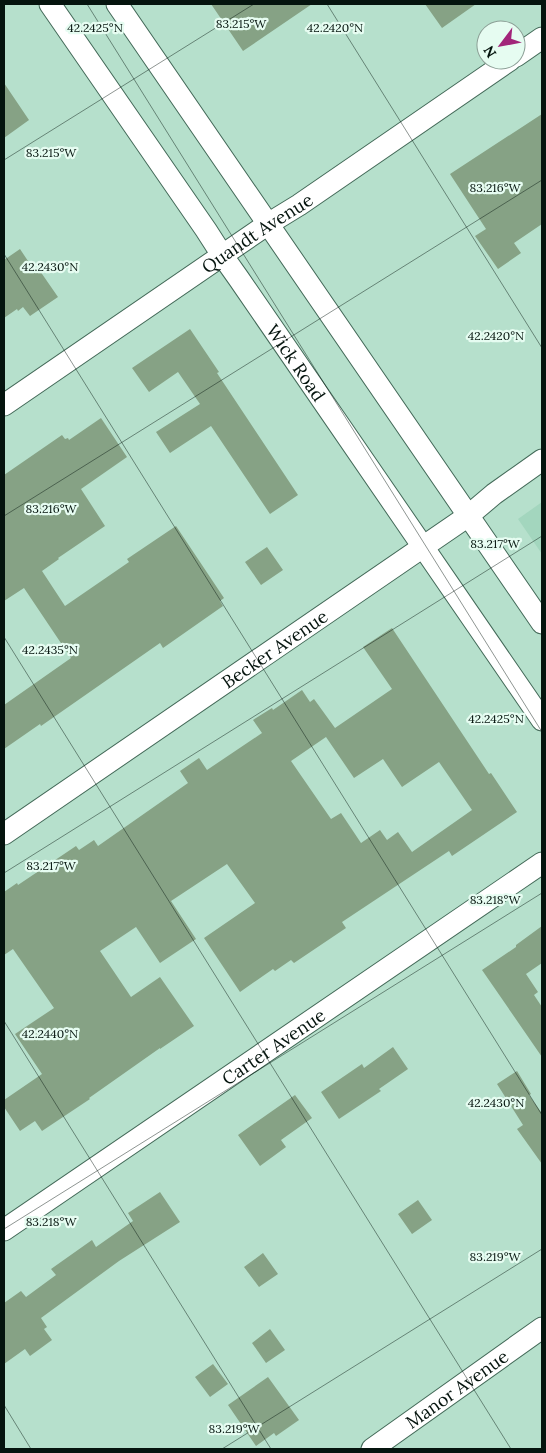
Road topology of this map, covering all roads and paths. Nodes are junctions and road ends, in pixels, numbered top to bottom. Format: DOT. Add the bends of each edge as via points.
graph roads {
  1 [pos="50,4"];
  2 [pos="117,4"];
  3 [pos="542,38"];
  4 [pos="526,49"];
  5 [pos="495,70"];
  6 [pos="268,224"];
  7 [pos="222,255"];
  8 [pos="4,405"];
  9 [pos="542,460"];
  10 [pos="468,516"];
  11 [pos="423,547"];
  12 [pos="542,623"];
  13 [pos="542,720"];
  14 [pos="4,834"];
  15 [pos="542,863"];
  16 [pos="4,1230"];
  17 [pos="542,1328"];
  18 [pos="372,1449"];
  1 -- 7 [label="street, Wick Road"];
  2 -- 6 [label="street"];
  3 -- 4 [label="street"];
  5 -- 6 [label="street, Quandt Avenue"];
  6 -- 7 [label="street, Quandt Avenue"];
  6 -- 10 [label="street"];
  7 -- 8 [label="street, Quandt Avenue"];
  7 -- 11 [label="street, Wick Road"];
  9 -- 10 [label="street, Becker Avenue"];
  10 -- 11 [label="street, Becker Avenue"];
  10 -- 12 [label="street"];
  11 -- 13 [label="street, Wick Road"];
  11 -- 14 [label="street, Becker Avenue"];
  15 -- 16 [label="street, Carter Avenue"];
  17 -- 18 [label="street, Manor Avenue"];
}
